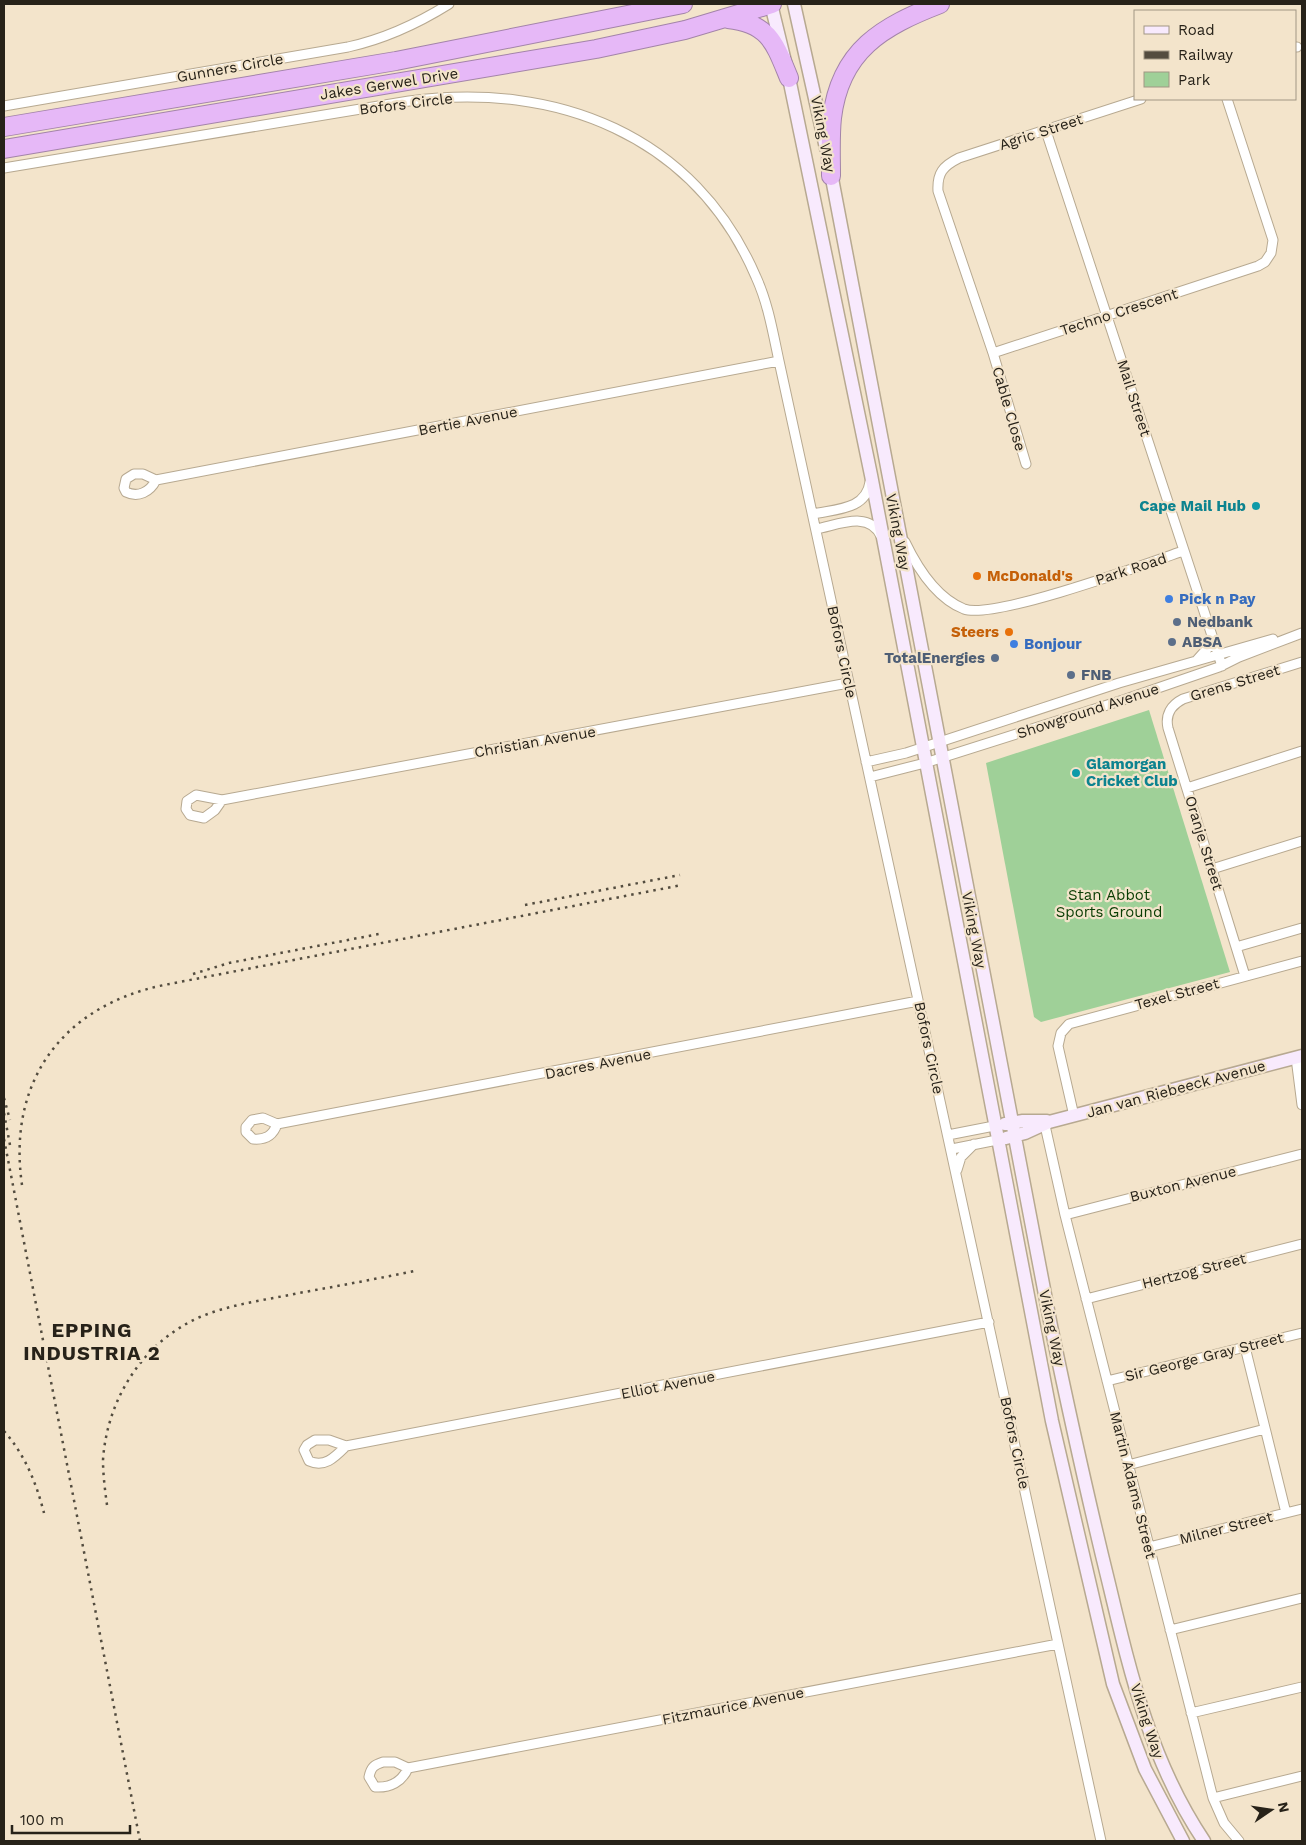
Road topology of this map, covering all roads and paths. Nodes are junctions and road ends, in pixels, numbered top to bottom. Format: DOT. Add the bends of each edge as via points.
graph roads {
  1 [pos="449,4"];
  2 [pos="683,4"];
  3 [pos="771,4"];
  4 [pos="794,4"];
  5 [pos="940,4"];
  6 [pos="725,19"];
  7 [pos="789,78"];
  8 [pos="1138,100"];
  9 [pos="1227,100"];
  10 [pos="4,106"];
  11 [pos="4,127"];
  12 [pos="1046,130"];
  13 [pos="4,149"];
  14 [pos="4,168"];
  15 [pos="831,176"];
  16 [pos="1106,316"];
  17 [pos="993,353"];
  18 [pos="779,361"];
  19 [pos="1026,464"];
  20 [pos="870,475"];
  21 [pos="156,480"];
  22 [pos="813,514"];
  23 [pos="896,524"];
  24 [pos="816,530"];
  25 [pos="884,543"];
  26 [pos="1183,551"];
  27 [pos="1302,631"];
  28 [pos="1214,642"];
  29 [pos="1219,655"];
  30 [pos="1195,662"];
  31 [pos="1302,662"];
  32 [pos="1222,666"];
  33 [pos="848,683"];
  34 [pos="1170,709"];
  35 [pos="938,741"];
  36 [pos="921,748"];
  37 [pos="1302,751"];
  38 [pos="941,758"];
  39 [pos="866,762"];
  40 [pos="924,763"];
  41 [pos="870,777"];
  42 [pos="1187,788"];
  43 [pos="222,800"];
  44 [pos="1302,841"];
  45 [pos="1212,869"];
  46 [pos="1302,928"];
  47 [pos="1236,947"];
  48 [pos="1302,961"];
  49 [pos="1245,976"];
  50 [pos="918,1001"];
  51 [pos="1299,1057"];
  52 [pos="1302,1105"];
  53 [pos="1074,1116"];
  54 [pos="1012,1122"];
  55 [pos="1046,1122"];
  56 [pos="277,1124"];
  57 [pos="994,1126"];
  58 [pos="948,1136"];
  59 [pos="1014,1136"];
  60 [pos="997,1140"];
  61 [pos="974,1144"];
  62 [pos="952,1149"];
  63 [pos="1302,1154"];
  64 [pos="957,1171"];
  65 [pos="1065,1215"];
  66 [pos="1302,1244"];
  67 [pos="1086,1299"];
  68 [pos="989,1322"];
  69 [pos="1302,1333"];
  70 [pos="1245,1347"];
  71 [pos="1107,1381"];
  72 [pos="1265,1429"];
  73 [pos="346,1446"];
  74 [pos="1128,1464"];
  75 [pos="1302,1510"];
  76 [pos="1286,1513"];
  77 [pos="1149,1547"];
  78 [pos="1302,1598"];
  79 [pos="1170,1630"];
  80 [pos="1058,1644"];
  81 [pos="1302,1687"];
  82 [pos="1191,1713"];
  83 [pos="408,1768"];
  84 [pos="1302,1776"];
  85 [pos="1212,1798"];
  86 [pos="1101,1841"];
  87 [pos="1183,1841"];
  88 [pos="1204,1841"];
  89 [pos="1239,1841"];
  1 -- 10 [label="street, Gunners Circle" via="408,27 348,47"];
  2 -- 11 [label="highway, Jakes Gerwel Drive" via="396,61"];
  3 -- 6 [label="highway, Jakes Gerwel Drive"];
  3 -- 7 [label="main road, Viking Way"];
  4 -- 15 [label="main road, Viking Way"];
  5 -- 15 [label="highway" via="883,30 854,59 841,83 832,118"];
  6 -- 7 [label="highway" via="750,23 765,32"];
  6 -- 13 [label="highway, Jakes Gerwel Drive" via="532,61"];
  7 -- 20 [label="main road, Viking Way"];
  8 -- 12 [label="street, Agric Street"];
  9 -- 16 [label="street, Techno Crescent" via="1273,240 1272,254 1258,266"];
  12 -- 16 [label="street, Mail Street"];
  12 -- 17 [label="street, Agric Street" via="959,158 942,168 938,181 938,191"];
  14 -- 18 [label="street, Bofors Circle" via="419,99 496,98 563,109 600,120 638,139 668,160 704,194 735,236 757,278"];
  15 -- 23 [label="main road, Viking Way"];
  16 -- 17 [label="street, Techno Crescent"];
  16 -- 26 [label="street, Mail Street"];
  17 -- 19 [label="street, Cable Close"];
  18 -- 21 [label="street, Bertie Avenue"];
  18 -- 22 [label="street, Bofors Circle"];
  20 -- 22 [label="street" via="867,493 860,502"];
  20 -- 25 [label="main road, Viking Way"];
  22 -- 24 [label="street, Bofors Circle"];
  23 -- 26 [label="street, Park Road" via="922,572 943,595 963,609 982,612 1005,608"];
  23 -- 35 [label="main road, Viking Way"];
  24 -- 25 [label="street" via="864,521 873,525"];
  24 -- 33 [label="street, Bofors Circle"];
  25 -- 36 [label="main road, Viking Way"];
  26 -- 28 [label="street, Mail Street"];
  27 -- 29 [label="street, Showground Avenue"];
  27 -- 32 [label="street, Showground Avenue"];
  28 -- 29 [label="street, Mail Street"];
  28 -- 30 [label="street"];
  29 -- 30 [label="street, Showground Avenue"];
  29 -- 32 [label="street, Mail Street"];
  30 -- 35 [label="street, Showground Avenue"];
  31 -- 34 [label="street, Grens Street" via="1183,699"];
  32 -- 38 [label="street, Showground Avenue"];
  33 -- 39 [label="street, Bofors Circle"];
  33 -- 43 [label="street, Christian Avenue"];
  34 -- 42 [label="street, Oranje Street" via="1167,726"];
  35 -- 36 [label="street, Showground Avenue"];
  35 -- 38 [label="main road, Viking Way"];
  36 -- 39 [label="street, Showground Avenue"];
  36 -- 40 [label="main road, Viking Way"];
  37 -- 42 [label="street"];
  38 -- 40 [label="street, Showground Avenue"];
  38 -- 54 [label="main road, Viking Way"];
  39 -- 41 [label="street, Bofors Circle"];
  40 -- 41 [label="street, Showground Avenue"];
  40 -- 57 [label="main road, Viking Way"];
  41 -- 50 [label="street, Bofors Circle"];
  42 -- 45 [label="street, Oranje Street"];
  44 -- 45 [label="street"];
  45 -- 47 [label="street, Oranje Street"];
  46 -- 47 [label="street"];
  47 -- 49 [label="street, Oranje Street"];
  48 -- 49 [label="street, Texel Street"];
  49 -- 53 [label="street, Texel Street" via="1077,1020 1066,1026 1059,1037 1058,1049"];
  50 -- 56 [label="street, Dacres Avenue"];
  50 -- 58 [label="street, Bofors Circle"];
  51 -- 52 [label="street"];
  51 -- 53 [label="main road, Jan van Riebeeck Avenue"];
  53 -- 55 [label="main road, Jan van Riebeeck Avenue"];
  54 -- 55 [label="main road, Jan van Riebeeck Avenue"];
  54 -- 57 [label="main road, Jan van Riebeeck Avenue"];
  54 -- 59 [label="main road, Viking Way"];
  55 -- 59 [label="main road, Jan van Riebeeck Avenue"];
  55 -- 65 [label="street, Martin Adams Street"];
  57 -- 58 [label="street, Jan van Riebeeck Avenue"];
  57 -- 60 [label="main road, Viking Way"];
  58 -- 62 [label="street, Bofors Circle"];
  59 -- 60 [label="main road, Jan van Riebeeck Avenue"];
  59 -- 88 [label="main road, Viking Way" via="1083,1478 1123,1643 1155,1751"];
  60 -- 61 [label="street, Jan van Riebeeck Avenue"];
  60 -- 87 [label="main road, Viking Way" via="1052,1422 1113,1684 1144,1769"];
  61 -- 62 [label="street, Jan van Riebeeck Avenue"];
  61 -- 64 [label="street" via="961,1157"];
  62 -- 64 [label="street, Bofors Circle"];
  63 -- 65 [label="street, Buxton Avenue"];
  64 -- 68 [label="street, Bofors Circle"];
  65 -- 67 [label="street, Martin Adams Street"];
  66 -- 67 [label="street, Hertzog Street"];
  67 -- 71 [label="street, Martin Adams Street"];
  68 -- 73 [label="street, Elliot Avenue"];
  68 -- 80 [label="street, Bofors Circle"];
  69 -- 70 [label="street, Sir George Gray Street"];
  70 -- 71 [label="street, Sir George Gray Street"];
  70 -- 72 [label="street"];
  71 -- 74 [label="street, Martin Adams Street"];
  72 -- 74 [label="street"];
  72 -- 76 [label="street"];
  74 -- 77 [label="street, Martin Adams Street"];
  75 -- 76 [label="street, Milner Street"];
  76 -- 77 [label="street, Milner Street"];
  77 -- 79 [label="street, Martin Adams Street"];
  78 -- 79 [label="street"];
  79 -- 82 [label="street, Martin Adams Street"];
  80 -- 83 [label="street, Fitzmaurice Avenue"];
  80 -- 86 [label="street, Bofors Circle"];
  81 -- 82 [label="street"];
  82 -- 85 [label="street, Martin Adams Street"];
  84 -- 85 [label="street"];
  85 -- 89 [label="street, Martin Adams Street" via="1224,1824"];
}
